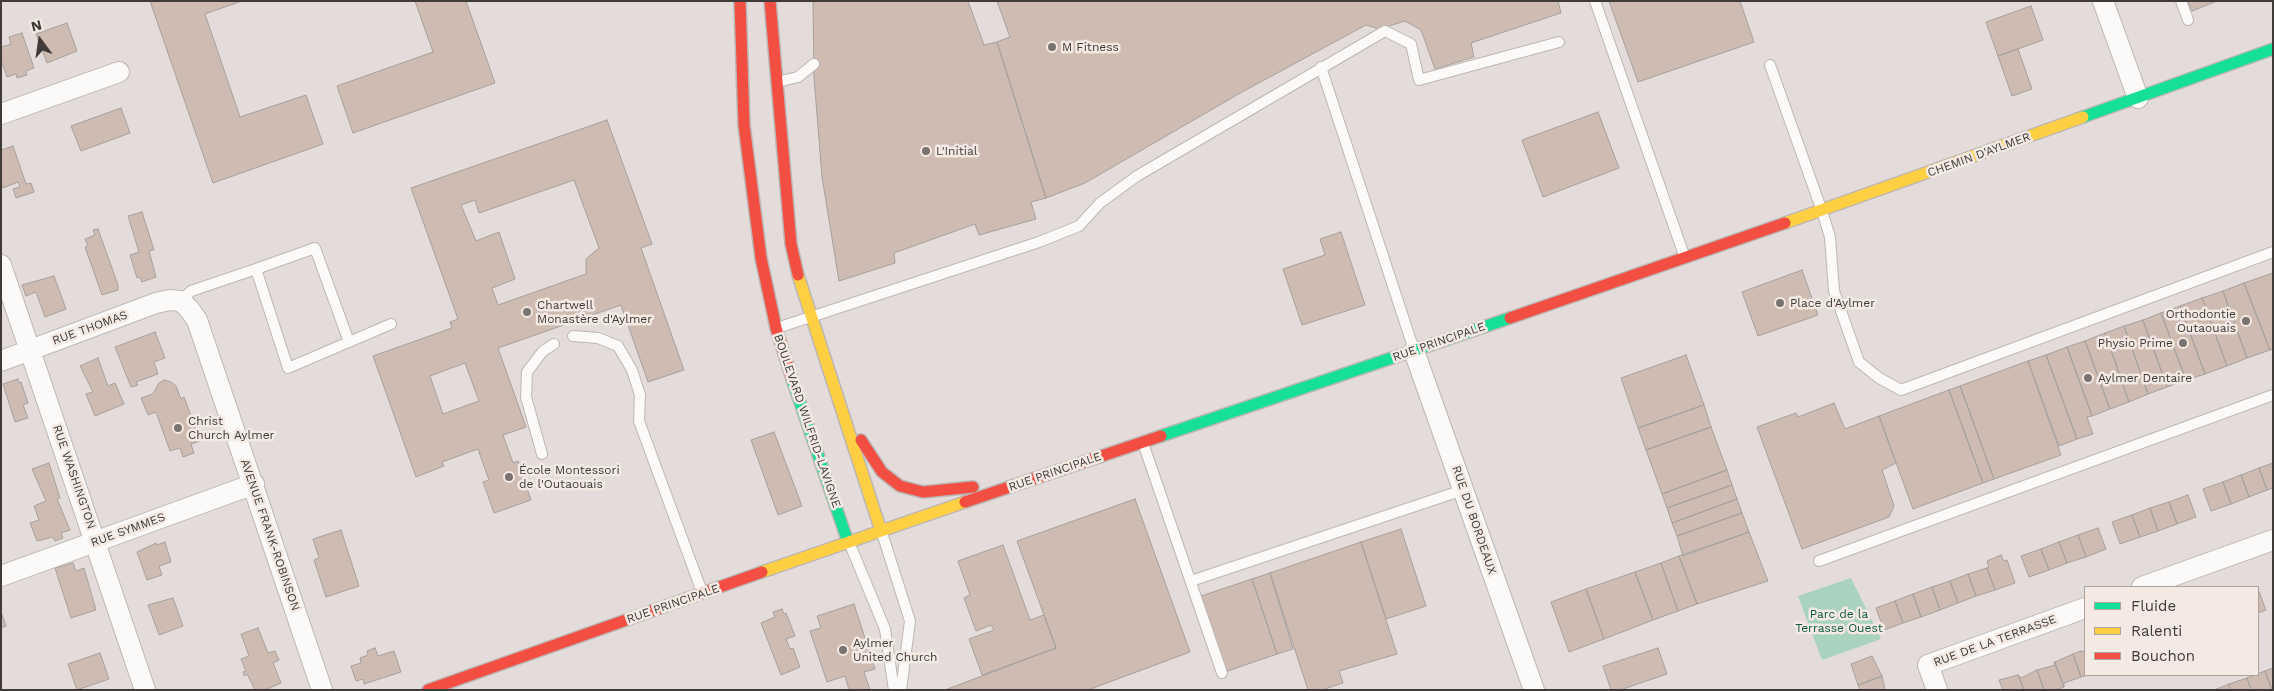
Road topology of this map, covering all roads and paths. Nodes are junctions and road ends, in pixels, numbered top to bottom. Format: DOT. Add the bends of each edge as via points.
graph roads {
  1 [pos="740,1"];
  2 [pos="770,1"];
  3 [pos="1595,1"];
  4 [pos="2103,1"];
  5 [pos="2181,1"];
  6 [pos="2188,20"];
  7 [pos="1559,42"];
  8 [pos="2273,49"];
  9 [pos="814,64"];
  10 [pos="1770,65"];
  11 [pos="1321,68"];
  12 [pos="119,72"];
  13 [pos="776,83"];
  14 [pos="2138,98"];
  15 [pos="1,114"];
  16 [pos="1822,211"];
  17 [pos="2273,252"];
  18 [pos="1685,259"];
  19 [pos="1,266"];
  20 [pos="256,269"];
  21 [pos="181,301"];
  22 [pos="811,317"];
  23 [pos="391,324"];
  24 [pos="776,328"];
  25 [pos="573,336"];
  26 [pos="349,342"];
  27 [pos="554,344"];
  28 [pos="30,350"];
  29 [pos="1414,351"];
  30 [pos="1,361"];
  31 [pos="2273,395"];
  32 [pos="840,399"];
  33 [pos="1143,442"];
  34 [pos="542,454"];
  35 [pos="1041,477"];
  36 [pos="254,484"];
  37 [pos="1463,490"];
  38 [pos="881,530"];
  39 [pos="2273,540"];
  40 [pos="96,542"];
  41 [pos="848,542"];
  42 [pos="1818,561"];
  43 [pos="1,576"];
  44 [pos="1191,581"];
  45 [pos="2145,586"];
  46 [pos="703,593"];
  47 [pos="2084,608"];
  48 [pos="1222,673"];
  49 [pos="145,690"];
  50 [pos="322,690"];
  51 [pos="428,690"];
  52 [pos="894,690"];
  53 [pos="901,690"];
  54 [pos="1534,690"];
  55 [pos="1937,690"];
  1 -- 24 [label="main road, BOULEVARD WILFRID-LAVIGNE" via="741,66 750,182"];
  2 -- 13 [label="main road"];
  3 -- 18 [label="lane"];
  4 -- 14 [label="street"];
  5 -- 6 [label="lane"];
  7 -- 11 [label="lane" via="1419,80 1411,44 1385,32"];
  8 -- 14 [label="main road, CHEMIN D'AYLMER"];
  9 -- 13 [label="lane" via="798,77"];
  10 -- 16 [label="lane"];
  11 -- 22 [label="lane" via="1137,176 1100,203 1079,226"];
  11 -- 29 [label="lane"];
  12 -- 15 [label="street"];
  13 -- 22 [label="main road" via="791,244"];
  14 -- 16 [label="main road, CHEMIN D'AYLMER"];
  16 -- 17 [label="lane" via="1830,237 1834,291 1859,362 1901,390"];
  16 -- 18 [label="main road, CHEMIN D'AYLMER"];
  18 -- 29 [label="main road, RUE PRINCIPALE"];
  19 -- 28 [label="street, RUE WASHINGTON"];
  20 -- 21 [label="lane" via="191,291"];
  20 -- 26 [label="lane" via="316,248"];
  20 -- 26 [label="lane" via="288,368"];
  21 -- 28 [label="street, RUE THOMAS" via="156,303"];
  21 -- 36 [label="street, AVENUE FRANK-ROBINSON" via="197,320"];
  22 -- 24 [label="lane"];
  22 -- 32 [label="main road"];
  23 -- 26 [label="lane"];
  24 -- 41 [label="main road, BOULEVARD WILFRID-LAVIGNE"];
  25 -- 46 [label="lane" via="598,338 618,346 632,370 640,395 639,421"];
  27 -- 34 [label="lane" via="543,351 527,372 526,396"];
  28 -- 30 [label="street, RUE THOMAS"];
  28 -- 40 [label="street, RUE WASHINGTON"];
  29 -- 33 [label="main road, RUE PRINCIPALE"];
  29 -- 37 [label="street, RUE DU BORDEAUX"];
  31 -- 42 [label="lane"];
  32 -- 35 [label="main road" via="873,459 900,486 923,492"];
  32 -- 38 [label="main road"];
  33 -- 35 [label="main road, RUE PRINCIPALE"];
  33 -- 44 [label="lane"];
  35 -- 38 [label="main road, RUE PRINCIPALE"];
  36 -- 40 [label="street, RUE SYMMES"];
  36 -- 50 [label="street, AVENUE FRANK-ROBINSON"];
  37 -- 44 [label="lane"];
  37 -- 54 [label="street, RUE DU BORDEAUX"];
  38 -- 41 [label="main road, RUE PRINCIPALE"];
  38 -- 53 [label="lane" via="910,622"];
  39 -- 45 [label="street"];
  40 -- 43 [label="street, RUE SYMMES"];
  40 -- 49 [label="street, RUE WASHINGTON"];
  41 -- 46 [label="main road, RUE PRINCIPALE"];
  41 -- 52 [label="lane" via="886,629"];
  44 -- 48 [label="lane"];
  46 -- 51 [label="main road, RUE PRINCIPALE"];
  47 -- 55 [label="street, RUE DE LA TERRASSE" via="1928,665"];
}
